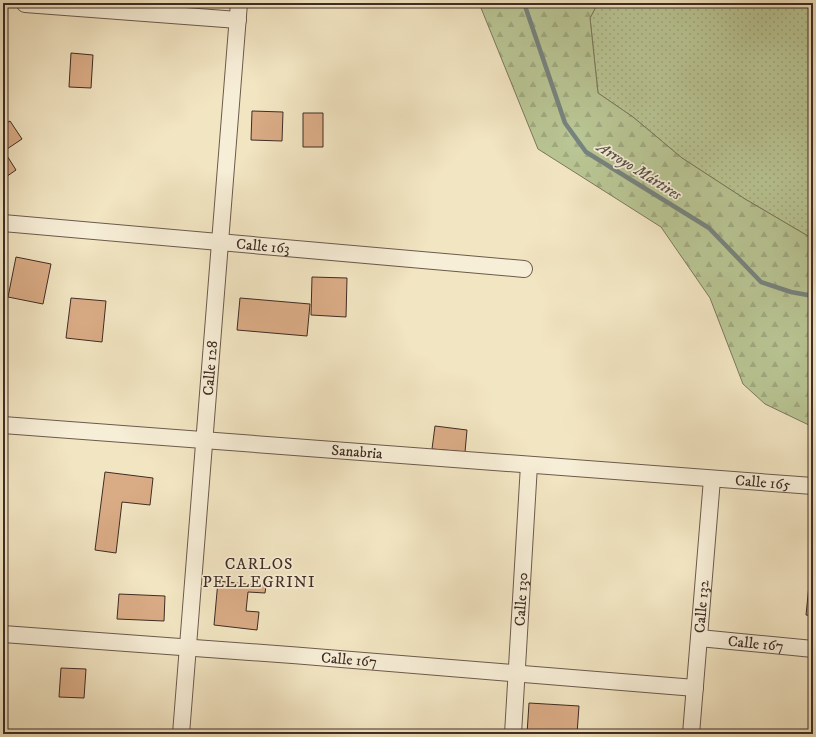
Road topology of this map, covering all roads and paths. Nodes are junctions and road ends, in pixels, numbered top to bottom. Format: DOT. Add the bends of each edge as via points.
graph roads {
  1 [pos="239,3"];
  2 [pos="25,4"];
  3 [pos="238,20"];
  4 [pos="3,223"];
  5 [pos="220,242"];
  6 [pos="524,269"];
  7 [pos="3,425"];
  8 [pos="204,440"];
  9 [pos="529,465"];
  10 [pos="712,479"];
  11 [pos="813,486"];
  12 [pos="3,634"];
  13 [pos="699,638"];
  14 [pos="188,647"];
  15 [pos="813,649"];
  16 [pos="517,672"];
  17 [pos="695,688"];
  18 [pos="181,734"];
  19 [pos="513,734"];
  20 [pos="691,734"];
  1 -- 3 [label="street, Calle 128"];
  2 -- 3 [label="street"];
  3 -- 5 [label="street, Calle 128"];
  4 -- 5 [label="street, Calle 163"];
  5 -- 6 [label="street, Calle 163"];
  5 -- 8 [label="street, Calle 128"];
  7 -- 8 [label="street, Sanabria"];
  8 -- 9 [label="street, Sanabria"];
  8 -- 14 [label="street, Calle 128"];
  9 -- 10 [label="street, Sanabria"];
  9 -- 16 [label="street, Calle 130"];
  10 -- 11 [label="street, Calle 165"];
  10 -- 13 [label="street, Calle 132"];
  12 -- 14 [label="street, Calle 167"];
  13 -- 15 [label="street, Calle 167"];
  13 -- 17 [label="street, Calle 132"];
  14 -- 16 [label="street, Calle 167"];
  14 -- 18 [label="street, Calle 128"];
  16 -- 17 [label="street, Calle 167"];
  16 -- 19 [label="street, Calle 130"];
  17 -- 20 [label="street, Calle 132"];
}
